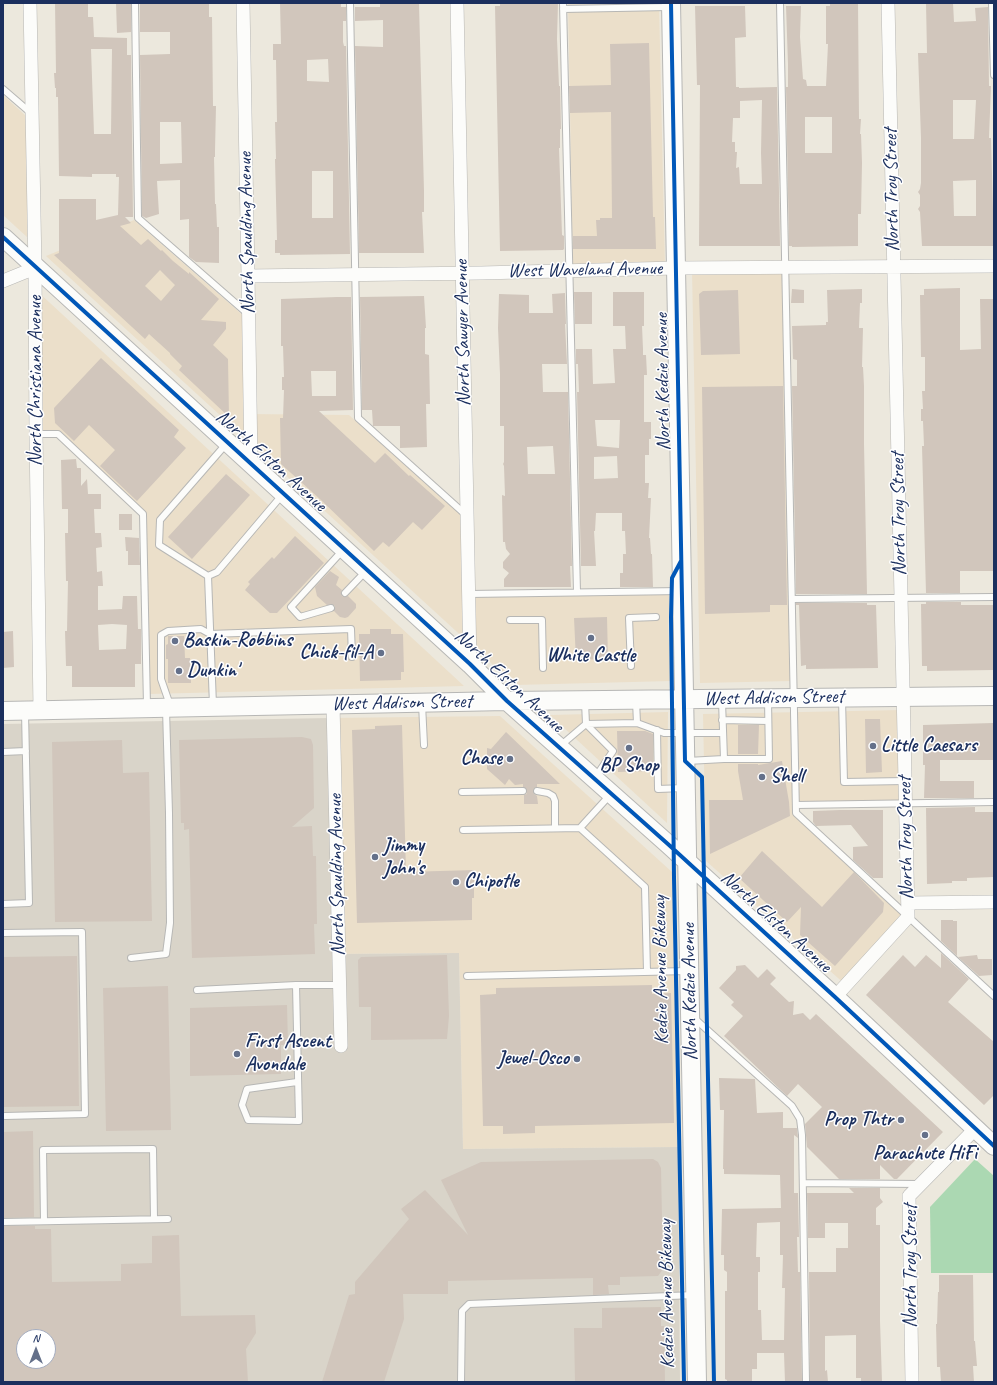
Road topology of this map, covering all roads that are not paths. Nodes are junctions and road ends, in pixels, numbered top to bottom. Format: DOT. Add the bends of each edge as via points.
graph roads {
  1 [pos="30,3"];
  2 [pos="135,3"];
  3 [pos="243,3"];
  4 [pos="350,3"];
  5 [pos="457,3"];
  6 [pos="780,3"];
  7 [pos="888,3"];
  8 [pos="992,3"];
  9 [pos="672,5"];
  10 [pos="563,6"];
  11 [pos="994,75"];
  12 [pos="3,89"];
  13 [pos="32,115"];
  14 [pos="3,237"];
  15 [pos="994,266"];
  16 [pos="894,267"];
  17 [pos="35,268"];
  18 [pos="676,268"];
  19 [pos="785,268"];
  20 [pos="570,271"];
  21 [pos="462,273"];
  22 [pos="355,274"];
  23 [pos="248,276"];
  24 [pos="3,281"];
  25 [pos="249,314"];
  26 [pos="36,434"];
  27 [pos="228,442"];
  28 [pos="250,462"];
  29 [pos="284,493"];
  30 [pos="467,516"];
  31 [pos="344,549"];
  32 [pos="368,570"];
  33 [pos="208,576"];
  34 [pos="682,591"];
  35 [pos="577,592"];
  36 [pos="345,593"];
  37 [pos="468,594"];
  38 [pos="994,597"];
  39 [pos="901,598"];
  40 [pos="792,599"];
  41 [pos="331,608"];
  42 [pos="656,617"];
  43 [pos="510,620"];
  44 [pos="210,634"];
  45 [pos="352,657"];
  46 [pos="470,664"];
  47 [pos="631,666"];
  48 [pos="543,668"];
  49 [pos="903,696"];
  50 [pos="994,696"];
  51 [pos="794,697"];
  52 [pos="842,697"];
  53 [pos="722,698"];
  54 [pos="768,698"];
  55 [pos="636,699"];
  56 [pos="684,699"];
  57 [pos="585,700"];
  58 [pos="507,701"];
  59 [pos="422,702"];
  60 [pos="333,704"];
  61 [pos="213,707"];
  62 [pos="147,708"];
  63 [pos="168,708"];
  64 [pos="33,710"];
  65 [pos="3,711"];
  66 [pos="722,720"];
  67 [pos="768,721"];
  68 [pos="637,723"];
  69 [pos="586,724"];
  70 [pos="657,730"];
  71 [pos="685,733"];
  72 [pos="722,733"];
  73 [pos="424,745"];
  74 [pos="559,747"];
  75 [pos="26,751"];
  76 [pos="3,752"];
  77 [pos="724,759"];
  78 [pos="685,761"];
  79 [pos="594,779"];
  80 [pos="905,781"];
  81 [pos="686,787"];
  82 [pos="524,791"];
  83 [pos="537,791"];
  84 [pos="462,792"];
  85 [pos="611,794"];
  86 [pos="994,802"];
  87 [pos="906,803"];
  88 [pos="796,805"];
  89 [pos="556,828"];
  90 [pos="580,828"];
  91 [pos="463,830"];
  92 [pos="687,862"];
  93 [pos="994,902"];
  94 [pos="908,903"];
  95 [pos="3,904"];
  96 [pos="908,917"];
  97 [pos="3,933"];
  98 [pos="131,958"];
  99 [pos="689,971"];
  100 [pos="647,972"];
  101 [pos="467,976"];
  102 [pos="296,985"];
  103 [pos="339,985"];
  104 [pos="197,990"];
  105 [pos="994,996"];
  106 [pos="835,997"];
  107 [pos="690,1015"];
  108 [pos="341,1046"];
  109 [pos="297,1082"];
  110 [pos="5,1116"];
  111 [pos="975,1129"];
  112 [pos="994,1146"];
  113 [pos="803,1183"];
  114 [pos="921,1184"];
  115 [pos="154,1219"];
  116 [pos="168,1219"];
  117 [pos="44,1221"];
  118 [pos="3,1222"];
  119 [pos="696,1294"];
  120 [pos="461,1382"];
  121 [pos="697,1382"];
  122 [pos="806,1382"];
  123 [pos="912,1382"];
  1 -- 13 [label="street, North Christiana Avenue"];
  2 -- 25 [label="lane" via="138,218"];
  3 -- 23 [label="street, North Spaulding Avenue"];
  4 -- 22 [label="lane"];
  5 -- 21 [label="street, North Sawyer Avenue"];
  6 -- 19 [label="lane"];
  7 -- 16 [label="street, North Troy Street"];
  8 -- 11 [label="lane"];
  9 -- 10 [label="lane"];
  9 -- 18 [label="main road, North Kedzie Avenue"];
  10 -- 20 [label="lane"];
  12 -- 13 [label="lane"];
  13 -- 17 [label="street, North Christiana Avenue"];
  14 -- 17 [label="main road, North Elston Avenue"];
  15 -- 16 [label="street, West Waveland Avenue"];
  16 -- 19 [label="street, West Waveland Avenue"];
  16 -- 39 [label="street, North Troy Street"];
  17 -- 24 [label="street"];
  17 -- 26 [label="street, North Christiana Avenue"];
  17 -- 27 [label="main road, North Elston Avenue"];
  18 -- 19 [label="street, West Waveland Avenue"];
  18 -- 20 [label="street, West Waveland Avenue"];
  18 -- 34 [label="main road, North Kedzie Avenue"];
  19 -- 40 [label="lane"];
  20 -- 21 [label="street, West Waveland Avenue"];
  20 -- 35 [label="lane"];
  21 -- 22 [label="street, West Waveland Avenue"];
  21 -- 30 [label="street, North Sawyer Avenue"];
  22 -- 23 [label="street, West Waveland Avenue"];
  22 -- 30 [label="lane" via="358,418"];
  23 -- 25 [label="street, North Spaulding Avenue"];
  25 -- 28 [label="street, North Spaulding Avenue"];
  26 -- 62 [label="lane" via="58,434 143,514"];
  26 -- 64 [label="street, North Christiana Avenue"];
  27 -- 28 [label="main road, North Elston Avenue"];
  27 -- 33 [label="lane" via="160,520 159,545"];
  28 -- 29 [label="main road, North Elston Avenue"];
  29 -- 31 [label="main road, North Elston Avenue"];
  29 -- 33 [label="lane" via="217,572"];
  30 -- 37 [label="street, North Sawyer Avenue"];
  31 -- 32 [label="main road, North Elston Avenue"];
  31 -- 41 [label="lane" via="291,607 300,617"];
  32 -- 36 [label="lane"];
  32 -- 46 [label="main road, North Elston Avenue"];
  33 -- 44 [label="lane"];
  34 -- 35 [label="lane"];
  34 -- 56 [label="main road, North Kedzie Avenue"];
  35 -- 37 [label="lane"];
  37 -- 46 [label="street, North Sawyer Avenue"];
  38 -- 39 [label="lane"];
  39 -- 40 [label="lane"];
  39 -- 49 [label="street, North Troy Street"];
  40 -- 51 [label="lane"];
  42 -- 47 [label="lane" via="628,618"];
  43 -- 48 [label="lane" via="542,620"];
  44 -- 45 [label="lane" via="351,629"];
  44 -- 61 [label="lane"];
  44 -- 63 [label="lane" via="201,629 168,631 162,635 161,679"];
  46 -- 58 [label="main road, North Elston Avenue"];
  49 -- 50 [label="main road, West Addison Street"];
  49 -- 52 [label="main road, West Addison Street"];
  49 -- 80 [label="street, North Troy Street"];
  51 -- 52 [label="main road, West Addison Street"];
  51 -- 54 [label="main road, West Addison Street"];
  51 -- 88 [label="lane"];
  52 -- 80 [label="lane" via="844,782"];
  53 -- 54 [label="main road, West Addison Street"];
  53 -- 56 [label="main road, West Addison Street"];
  53 -- 66 [label="lane"];
  54 -- 67 [label="lane"];
  55 -- 56 [label="main road, West Addison Street"];
  55 -- 57 [label="main road, West Addison Street"];
  55 -- 68 [label="lane"];
  56 -- 71 [label="main road, North Kedzie Avenue"];
  57 -- 58 [label="main road, West Addison Street"];
  57 -- 69 [label="lane"];
  58 -- 59 [label="main road, West Addison Street"];
  58 -- 74 [label="main road, North Elston Avenue"];
  59 -- 60 [label="main road, West Addison Street"];
  59 -- 73 [label="lane"];
  60 -- 61 [label="main road, West Addison Street"];
  60 -- 103 [label="street, North Spaulding Avenue"];
  61 -- 63 [label="main road, West Addison Street"];
  62 -- 63 [label="main road, West Addison Street"];
  62 -- 64 [label="main road, West Addison Street"];
  63 -- 98 [label="lane" via="170,915 166,954"];
  64 -- 65 [label="main road, West Addison Street"];
  64 -- 75 [label="lane"];
  66 -- 67 [label="lane"];
  66 -- 72 [label="lane"];
  67 -- 77 [label="lane" via="769,759"];
  68 -- 69 [label="lane"];
  68 -- 70 [label="lane"];
  69 -- 74 [label="lane"];
  69 -- 79 [label="lane" via="613,751"];
  70 -- 71 [label="lane" via="664,733"];
  70 -- 81 [label="lane" via="658,789"];
  71 -- 72 [label="lane"];
  71 -- 78 [label="main road, North Kedzie Avenue"];
  72 -- 77 [label="lane"];
  74 -- 79 [label="main road, North Elston Avenue"];
  75 -- 76 [label="lane"];
  75 -- 95 [label="lane" via="29,903"];
  77 -- 78 [label="lane"];
  78 -- 81 [label="main road, North Kedzie Avenue"];
  79 -- 85 [label="main road, North Elston Avenue"];
  80 -- 87 [label="street, North Troy Street"];
  81 -- 92 [label="main road, North Kedzie Avenue"];
  82 -- 84 [label="lane"];
  83 -- 89 [label="lane" via="553,796"];
  85 -- 90 [label="lane"];
  85 -- 92 [label="main road, North Elston Avenue"];
  86 -- 87 [label="lane"];
  87 -- 88 [label="lane"];
  87 -- 94 [label="street, North Troy Street"];
  88 -- 96 [label="lane" via="796,813"];
  89 -- 90 [label="lane"];
  89 -- 91 [label="lane"];
  90 -- 100 [label="lane" via="644,887"];
  92 -- 99 [label="main road, North Kedzie Avenue"];
  92 -- 106 [label="main road, North Elston Avenue"];
  93 -- 94 [label="street"];
  94 -- 96 [label="street, North Troy Street"];
  96 -- 105 [label="lane"];
  96 -- 106 [label="street, North Troy Street"];
  97 -- 110 [label="lane" via="82,932 85,1114"];
  99 -- 100 [label="lane"];
  99 -- 107 [label="main road, North Kedzie Avenue"];
  100 -- 101 [label="lane"];
  102 -- 103 [label="lane"];
  102 -- 104 [label="lane"];
  102 -- 109 [label="lane"];
  103 -- 108 [label="street, North Spaulding Avenue"];
  106 -- 111 [label="main road, North Elston Avenue"];
  107 -- 113 [label="lane" via="792,1106 800,1119"];
  107 -- 119 [label="main road, North Kedzie Avenue"];
  109 -- 109 [label="lane" via="299,1121 248,1120 242,1105 247,1089"];
  111 -- 112 [label="main road, North Elston Avenue"];
  111 -- 114 [label="street, North Troy Street"];
  113 -- 114 [label="lane"];
  113 -- 122 [label="lane"];
  114 -- 123 [label="street, North Troy Street" via="909,1196"];
  115 -- 116 [label="lane"];
  115 -- 117 [label="lane"];
  115 -- 117 [label="lane" via="153,1149 43,1150"];
  117 -- 118 [label="lane"];
  119 -- 120 [label="lane" via="469,1304 462,1311"];
  119 -- 121 [label="main road, North Kedzie Avenue"];
}
